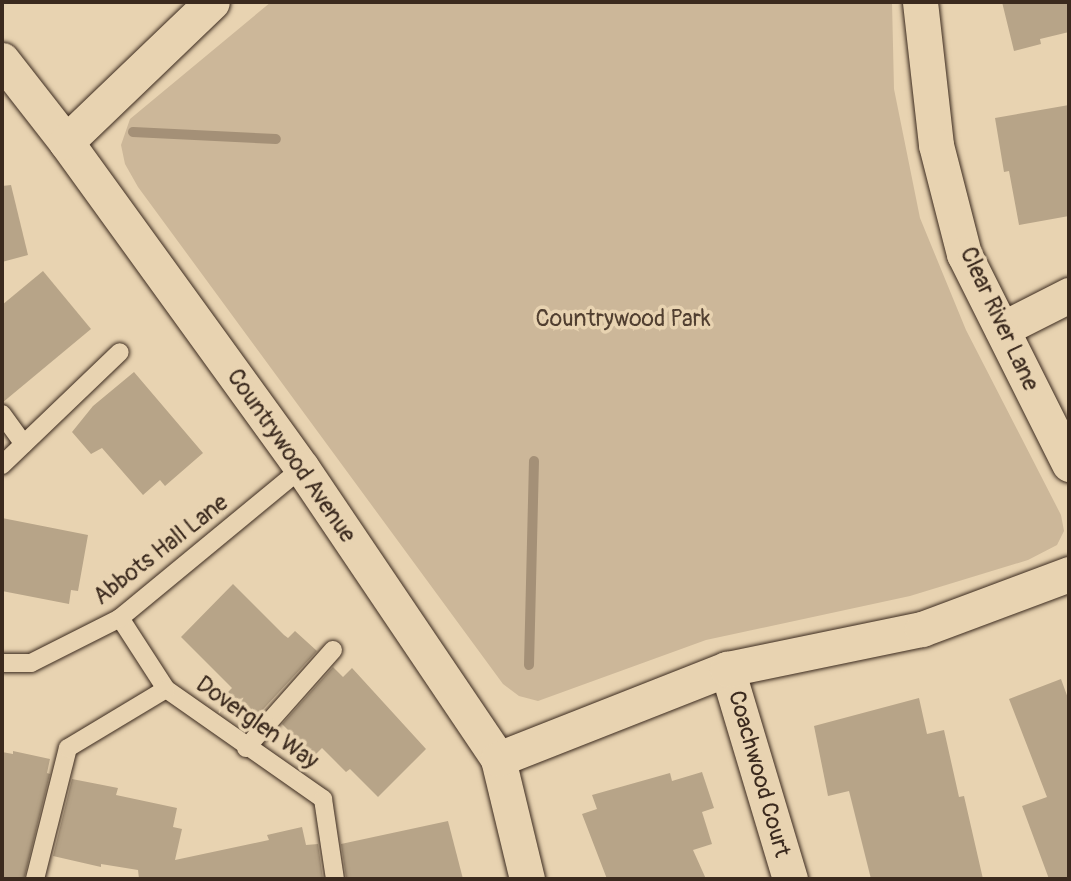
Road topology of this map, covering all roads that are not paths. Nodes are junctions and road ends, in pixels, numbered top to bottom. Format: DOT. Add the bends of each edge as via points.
graph roads {
  1 [pos="212,2"];
  2 [pos="920,2"];
  3 [pos="2,60"];
  4 [pos="66,142"];
  5 [pos="1069,295"];
  6 [pos="1002,330"];
  7 [pos="120,352"];
  8 [pos="2,414"];
  9 [pos="24,444"];
  10 [pos="1069,464"];
  11 [pos="2,465"];
  12 [pos="302,468"];
  13 [pos="1069,574"];
  14 [pos="120,618"];
  15 [pos="333,650"];
  16 [pos="2,663"];
  17 [pos="727,669"];
  18 [pos="166,690"];
  19 [pos="246,748"];
  20 [pos="498,759"];
  21 [pos="35,879"];
  22 [pos="335,879"];
  23 [pos="527,879"];
  24 [pos="790,879"];
  1 -- 4 [label="street"];
  2 -- 6 [label="street, Clear River Lane" via="936,145 964,254"];
  3 -- 4 [label="street, Countrywood Avenue"];
  4 -- 12 [label="street, Countrywood Avenue"];
  5 -- 6 [label="street"];
  6 -- 10 [label="street, Clear River Lane"];
  7 -- 9 [label="lane"];
  8 -- 9 [label="lane"];
  9 -- 11 [label="lane"];
  12 -- 14 [label="lane, Abbots Hall Lane"];
  12 -- 20 [label="street, Countrywood Avenue"];
  13 -- 17 [label="street" via="922,629"];
  14 -- 16 [label="lane, Abbots Hall Lane" via="31,663"];
  14 -- 18 [label="lane, Doverglen Way"];
  15 -- 19 [label="lane"];
  17 -- 20 [label="street"];
  17 -- 24 [label="street, Coachwood Court"];
  18 -- 19 [label="lane, Doverglen Way"];
  18 -- 21 [label="lane" via="68,748"];
  19 -- 22 [label="lane, Doverglen Way" via="323,799"];
  20 -- 23 [label="street, Countrywood Avenue"];
}
